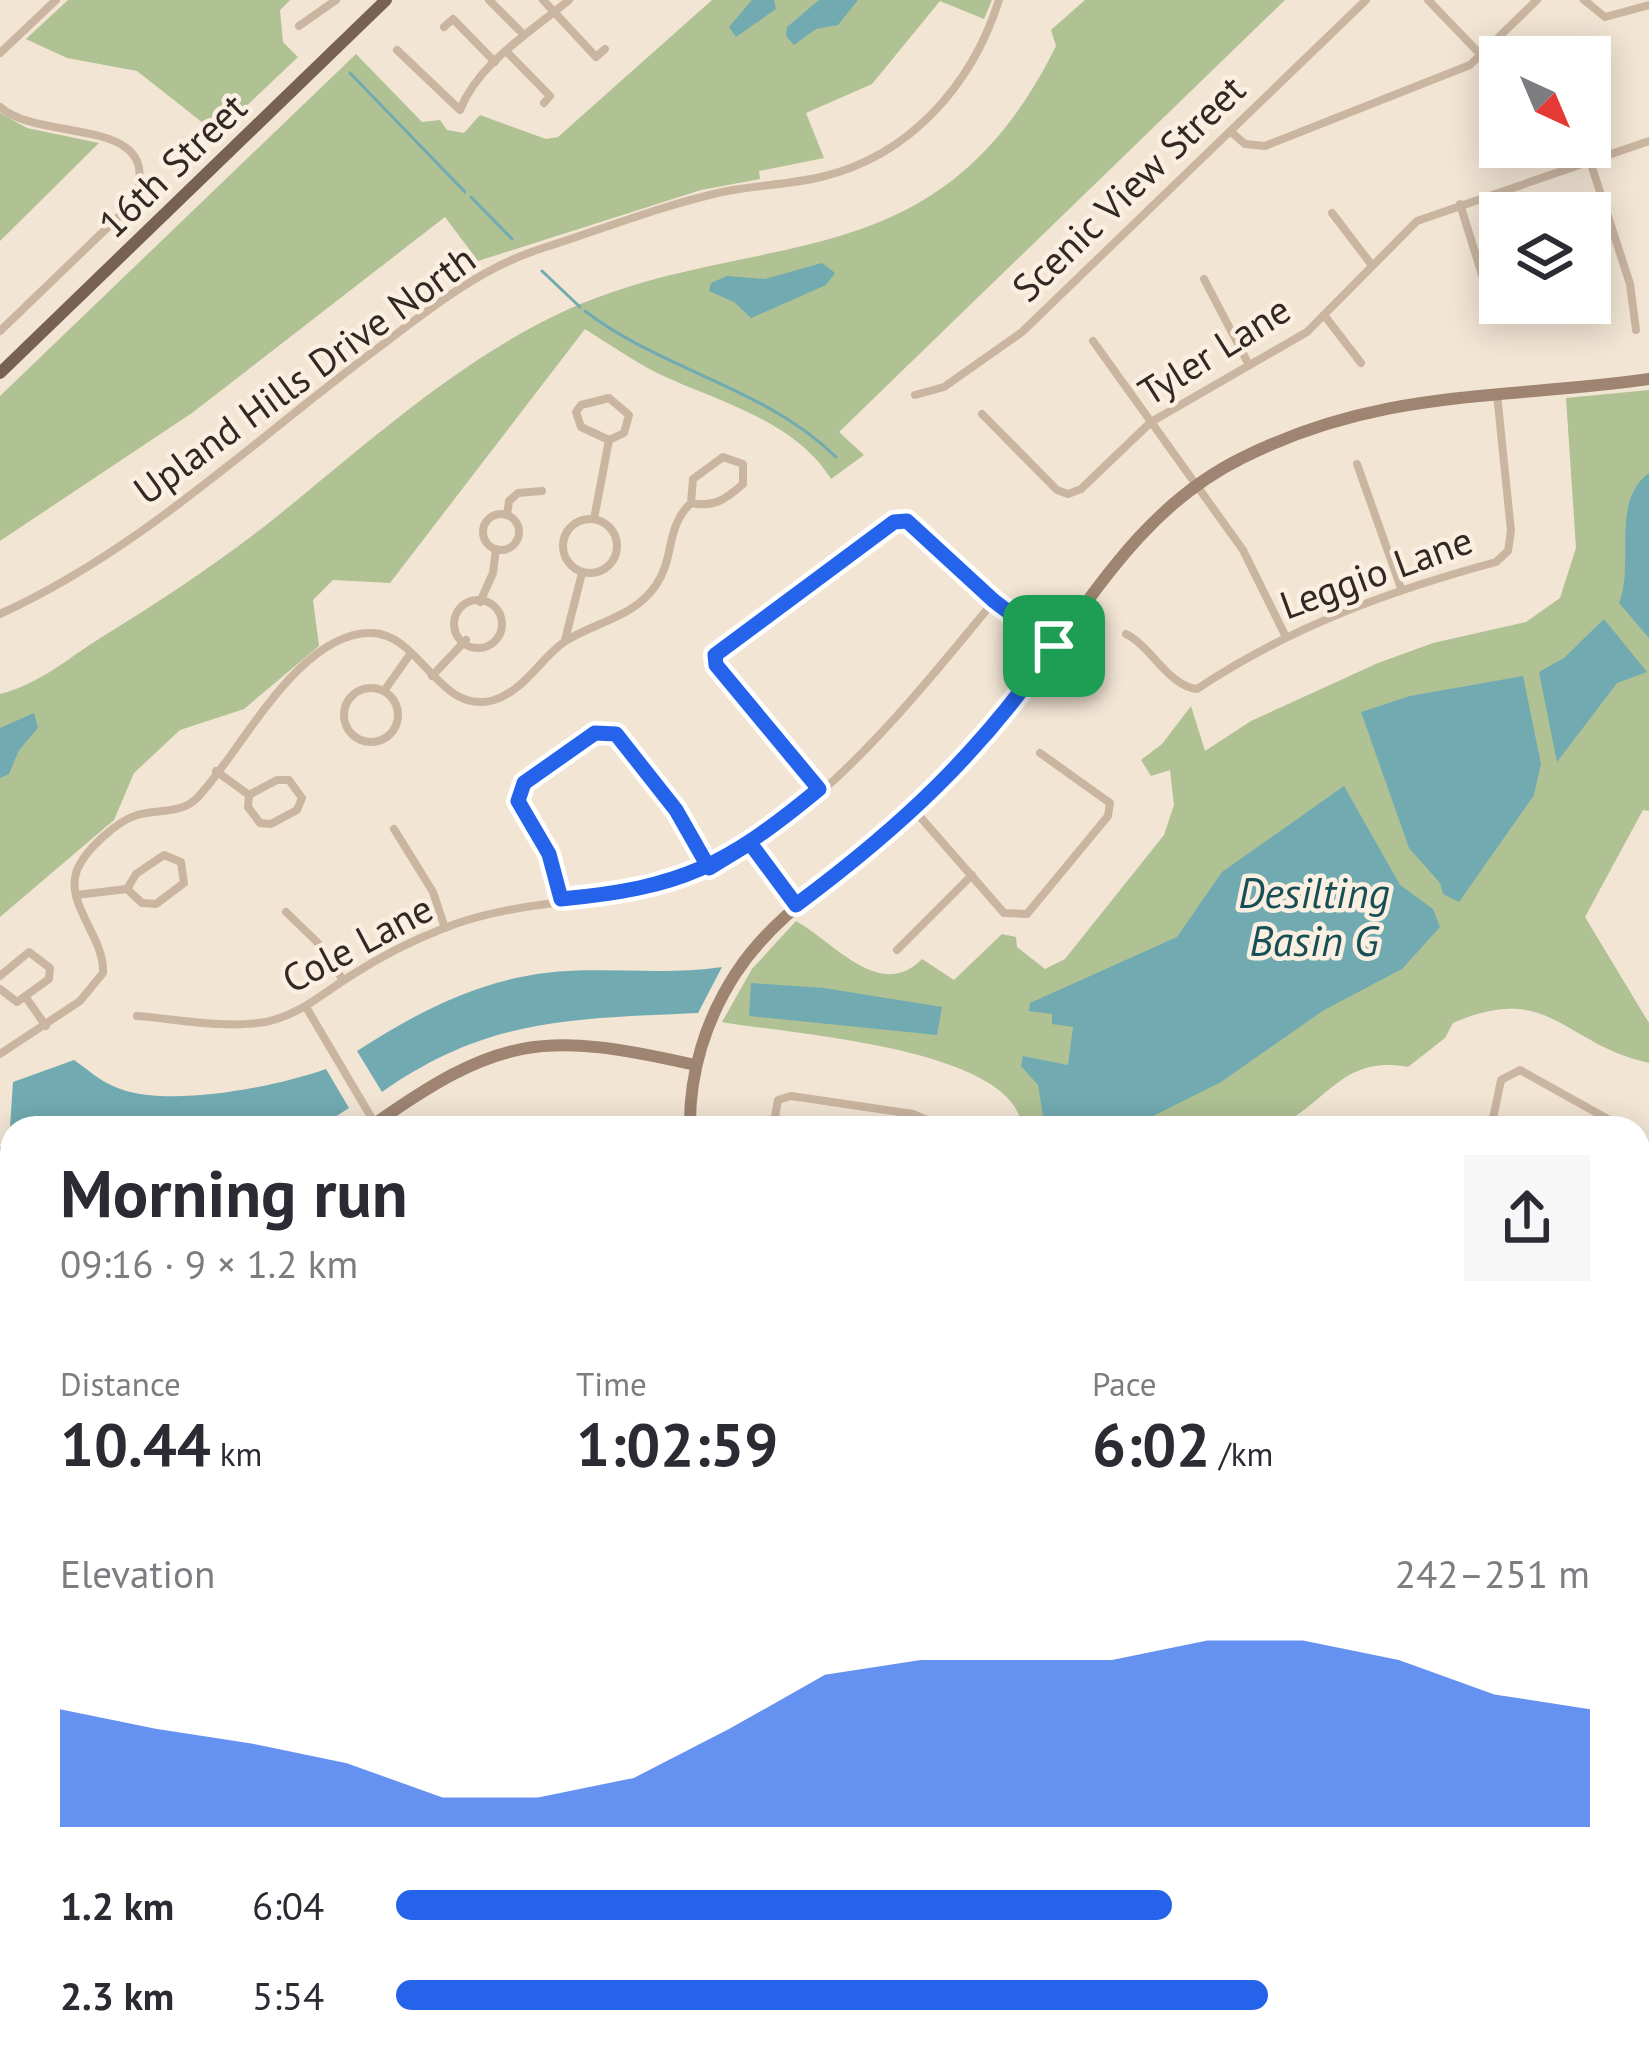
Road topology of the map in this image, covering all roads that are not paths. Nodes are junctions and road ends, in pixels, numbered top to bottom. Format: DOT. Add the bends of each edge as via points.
graph roads {
  1 [pos="56,0"];
  2 [pos="336,0"];
  3 [pos="386,0"];
  4 [pos="489,0"];
  5 [pos="544,0"];
  6 [pos="569,0"];
  7 [pos="999,0"];
  8 [pos="1366,0"];
  9 [pos="1428,0"];
  10 [pos="1537,0"];
  11 [pos="1584,0"];
  12 [pos="1649,5"];
  13 [pos="555,11"];
  14 [pos="299,26"];
  15 [pos="444,27"];
  16 [pos="524,35"];
  17 [pos="1500,36"];
  18 [pos="605,49"];
  19 [pos="398,50"];
  20 [pos="506,51"];
  21 [pos="0,53"];
  22 [pos="1479,53"];
  23 [pos="1479,57"];
  24 [pos="495,62"];
  25 [pos="544,103"];
  26 [pos="0,107"];
  27 [pos="1231,132"];
  28 [pos="1649,141"];
  29 [pos="1611,154"];
  30 [pos="1569,168"];
  31 [pos="1592,168"];
  32 [pos="1460,204"];
  33 [pos="1332,213"];
  34 [pos="1371,264"];
  35 [pos="1479,265"];
  36 [pos="1204,279"];
  37 [pos="1324,316"];
  38 [pos="1636,330"];
  39 [pos="0,331"];
  40 [pos="1093,341"];
  41 [pos="1361,363"];
  42 [pos="1249,365"];
  43 [pos="0,373"];
  44 [pos="1649,379"];
  45 [pos="1497,393"];
  46 [pos="915,395"];
  47 [pos="982,414"];
  48 [pos="1151,422"];
  49 [pos="609,440"];
  50 [pos="1357,464"];
  51 [pos="1198,485"];
  52 [pos="542,491"];
  53 [pos="691,503"];
  54 [pos="508,515"];
  55 [pos="595,519"];
  56 [pos="496,549"];
  57 [pos="583,572"];
  58 [pos="1401,588"];
  59 [pos="994,601"];
  60 [pos="480,602"];
  61 [pos="0,614"];
  62 [pos="1126,634"];
  63 [pos="1285,635"];
  64 [pos="466,640"];
  65 [pos="565,641"];
  66 [pos="1054,646"];
  67 [pos="411,653"];
  68 [pos="433,676"];
  69 [pos="384,691"];
  70 [pos="1040,753"];
  71 [pos="216,771"];
  72 [pos="819,789"];
  73 [pos="249,795"];
  74 [pos="915,812"];
  75 [pos="394,830"];
  76 [pos="750,843"];
  77 [pos="709,868"];
  78 [pos="972,874"];
  79 [pos="127,889"];
  80 [pos="76,895"];
  81 [pos="561,899"];
  82 [pos="796,905"];
  83 [pos="286,912"];
  84 [pos="445,928"];
  85 [pos="896,950"];
  86 [pos="0,976"];
  87 [pos="344,980"];
  88 [pos="0,989"];
  89 [pos="27,999"];
  90 [pos="306,1007"];
  91 [pos="137,1016"];
  92 [pos="46,1026"];
  93 [pos="0,1054"];
  94 [pos="695,1065"];
  95 [pos="368,1116"];
  96 [pos="390,1116"];
  97 [pos="691,1116"];
  98 [pos="775,1116"];
  99 [pos="917,1116"];
  100 [pos="1493,1116"];
  101 [pos="1603,1116"];
  1 -- 21 [label="street"];
  2 -- 14 [label="street"];
  3 -- 43 [label="main road, 16th Street"];
  4 -- 16 [label="street"];
  5 -- 13 [label="street"];
  6 -- 13 [label="street"];
  7 -- 61 [label="street, Upland Hills Drive North" via="956,89 898,143 823,177 672,205 484,274 208,484 43,595"];
  8 -- 27 [label="street, Scenic View Street"];
  9 -- 22 [label="street"];
  10 -- 17 [label="street"];
  11 -- 12 [label="street" via="1605,17"];
  13 -- 16 [label="street"];
  13 -- 18 [label="street" via="596,57"];
  15 -- 24 [label="street" via="453,19"];
  16 -- 20 [label="street"];
  19 -- 24 [label="street" via="460,110"];
  20 -- 24 [label="street"];
  20 -- 25 [label="street" via="550,97"];
  23 -- 27 [label="street" via="1264,146"];
  26 -- 39 [label="street" via="120,142 140,166 141,183 133,203"];
  27 -- 46 [label="street, Scenic View Street" via="1022,332 944,387"];
  28 -- 29 [label="street, Tyler Lane"];
  30 -- 32 [label="street, Tyler Lane"];
  31 -- 38 [label="street" via="1630,284"];
  32 -- 34 [label="street, Tyler Lane" via="1417,221"];
  32 -- 35 [label="street"];
  33 -- 34 [label="street"];
  34 -- 37 [label="street, Tyler Lane"];
  36 -- 42 [label="street"];
  37 -- 41 [label="street"];
  37 -- 42 [label="street, Tyler Lane"];
  40 -- 48 [label="street"];
  42 -- 48 [label="street, Tyler Lane"];
  44 -- 45 [label="street"];
  45 -- 51 [label="street" via="1330,418"];
  45 -- 58 [label="street, Leggio Lane" via="1508,551 1496,562"];
  47 -- 48 [label="street, Tyler Lane" via="1068,494"];
  48 -- 51 [label="street"];
  49 -- 49 [label="street" via="629,424 625,408 609,398 581,405 581,427"];
  49 -- 55 [label="street"];
  50 -- 58 [label="street"];
  51 -- 63 [label="street" via="1243,550"];
  51 -- 66 [label="street" via="1104,574"];
  52 -- 54 [label="street" via="518,494"];
  53 -- 53 [label="street" via="712,506 730,496 743,484 743,464 723,457 709,465 693,479"];
  53 -- 65 [label="street" via="672,529 654,589 611,622"];
  54 -- 56 [label="street" via="517,541"];
  54 -- 56 [label="street" via="484,526"];
  55 -- 57 [label="street" via="577,522 563,545 568,562"];
  55 -- 57 [label="street" via="610,527 617,552 600,572"];
  56 -- 60 [label="street"];
  57 -- 65 [label="street"];
  58 -- 63 [label="street, Leggio Lane"];
  59 -- 66 [label="street"];
  59 -- 72 [label="street, Cole Lane" via="911,706"];
  59 -- 72 [label="street" via="907,521 894,522 715,655"];
  60 -- 64 [label="street" via="466,602 452,616"];
  60 -- 64 [label="street" via="499,615 504,632 483,647"];
  62 -- 63 [label="street, Leggio Lane" via="1198,689"];
  64 -- 68 [label="street"];
  65 -- 68 [label="street" via="498,699 457,696"];
  66 -- 74 [label="street" via="987,736"];
  67 -- 68 [label="street"];
  67 -- 69 [label="street"];
  67 -- 71 [label="street" via="371,632 342,640 274,694"];
  69 -- 69 [label="street" via="366,688 350,697 345,723 356,737 372,742 394,729 395,704"];
  70 -- 78 [label="street" via="1110,803 1108,816 1027,914 1004,913"];
  71 -- 73 [label="street"];
  71 -- 80 [label="street" via="186,806 133,816 90,850 76,872"];
  72 -- 76 [label="street, Cole Lane"];
  73 -- 73 [label="street" via="260,824 298,810 302,798 289,780"];
  74 -- 78 [label="street"];
  74 -- 82 [label="street"];
  75 -- 84 [label="street"];
  76 -- 77 [label="street, Cole Lane"];
  76 -- 82 [label="street"];
  77 -- 81 [label="street, Cole Lane" via="643,890"];
  77 -- 81 [label="street" via="676,810 606,730 518,792"];
  78 -- 85 [label="street"];
  79 -- 79 [label="street" via="156,904 184,883 185,871 164,855"];
  79 -- 80 [label="street"];
  80 -- 92 [label="street" via="99,941 103,973"];
  81 -- 84 [label="street, Cole Lane"];
  82 -- 94 [label="street" via="733,978"];
  83 -- 87 [label="street"];
  84 -- 87 [label="street, Cole Lane"];
  86 -- 89 [label="street" via="20,956 37,953 49,979"];
  87 -- 90 [label="street, Cole Lane"];
  88 -- 89 [label="street"];
  89 -- 92 [label="street"];
  90 -- 91 [label="street, Cole Lane" via="234,1024"];
  90 -- 95 [label="street"];
  92 -- 93 [label="street"];
  94 -- 96 [label="street" via="578,1044 517,1048 473,1061"];
  94 -- 97 [label="street"];
  98 -- 99 [label="street" via="778,1100 790,1096"];
  100 -- 101 [label="street" via="1507,1072 1529,1074"];
}
